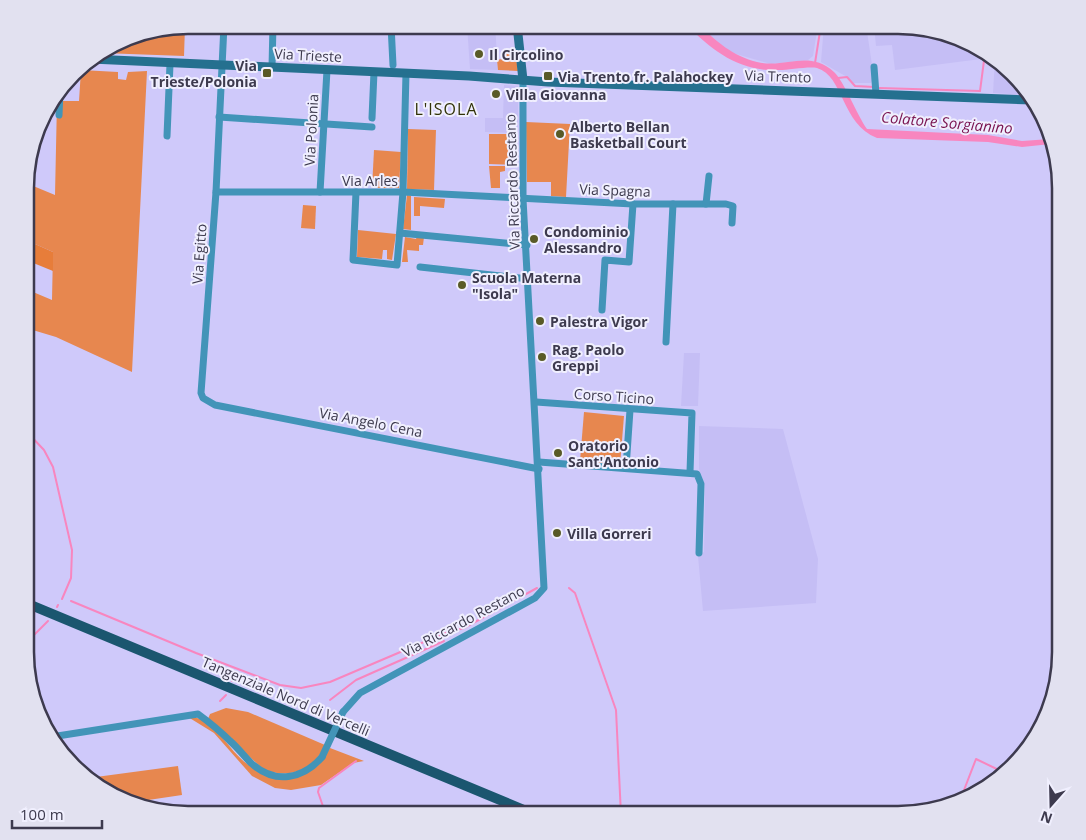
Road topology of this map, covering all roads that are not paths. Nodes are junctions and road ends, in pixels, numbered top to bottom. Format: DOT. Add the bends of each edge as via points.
graph roads {
  1 [pos="224,34"];
  2 [pos="272,34"];
  3 [pos="391,34"];
  4 [pos="518,34"];
  5 [pos="101,61"];
  6 [pos="170,64"];
  7 [pos="222,65"];
  8 [pos="393,65"];
  9 [pos="272,67"];
  10 [pos="874,67"];
  11 [pos="327,70"];
  12 [pos="374,72"];
  13 [pos="406,73"];
  14 [pos="523,80"];
  15 [pos="876,89"];
  16 [pos="1024,99"];
  17 [pos="59,103"];
  18 [pos="59,115"];
  19 [pos="219,117"];
  20 [pos="372,118"];
  21 [pos="324,124"];
  22 [pos="372,126"];
  23 [pos="167,136"];
  24 [pos="709,176"];
  25 [pos="216,192"];
  26 [pos="320,192"];
  27 [pos="356,192"];
  28 [pos="403,192"];
  29 [pos="524,199"];
  30 [pos="633,204"];
  31 [pos="673,204"];
  32 [pos="706,204"];
  33 [pos="732,223"];
  34 [pos="400,233"];
  35 [pos="527,245"];
  36 [pos="420,267"];
  37 [pos="529,279"];
  38 [pos="602,310"];
  39 [pos="666,342"];
  40 [pos="202,393"];
  41 [pos="536,402"];
  42 [pos="630,410"];
  43 [pos="539,465"];
  44 [pos="626,468"];
  45 [pos="690,472"];
  46 [pos="699,554"];
  47 [pos="34,606"];
  48 [pos="58,735"];
  49 [pos="514,806"];
  1 -- 7 [label="street, Via Egitto"];
  2 -- 9 [label="street"];
  3 -- 8 [label="street"];
  4 -- 14 [label="street, Via Riccardo Restano"];
  5 -- 6 [label="street, Via Trieste"];
  6 -- 7 [label="street, Via Trieste"];
  6 -- 23 [label="street"];
  7 -- 9 [label="street, Via Trieste"];
  7 -- 19 [label="street, Via Egitto"];
  9 -- 11 [label="street, Via Trieste"];
  10 -- 15 [label="street"];
  11 -- 12 [label="street, Via Trieste"];
  11 -- 21 [label="street, Via Polonia"];
  12 -- 13 [label="street, Via Trieste"];
  12 -- 20 [label="street"];
  13 -- 14 [label="street, Via Trieste"];
  13 -- 28 [label="street"];
  14 -- 15 [label="street, Via Trento" via="852,93"];
  14 -- 29 [label="street, Via Riccardo Restano"];
  15 -- 16 [label="street, Via Trento"];
  17 -- 18 [label="street"];
  19 -- 21 [label="street"];
  19 -- 25 [label="street, Via Egitto"];
  21 -- 22 [label="street"];
  21 -- 26 [label="street, Via Polonia"];
  24 -- 32 [label="street"];
  25 -- 26 [label="street, Via Arles"];
  25 -- 40 [label="street, Via Egitto"];
  26 -- 27 [label="street, Via Arles"];
  27 -- 28 [label="street, Via Arles"];
  27 -- 34 [label="street" via="353,260 397,265"];
  28 -- 29 [label="street, Via Arles"];
  28 -- 34 [label="street"];
  29 -- 30 [label="street, Via Spagna"];
  29 -- 35 [label="street, Via Riccardo Restano"];
  30 -- 31 [label="street, Via Spagna"];
  30 -- 38 [label="street" via="630,262 605,260"];
  31 -- 32 [label="street, Via Spagna"];
  31 -- 39 [label="street"];
  32 -- 33 [label="street, Via Spagna" via="733,206"];
  34 -- 35 [label="street"];
  35 -- 37 [label="street, Via Riccardo Restano"];
  36 -- 37 [label="street"];
  37 -- 41 [label="street, Via Riccardo Restano"];
  40 -- 43 [label="street, Via Angelo Cena" via="203,398 216,405"];
  41 -- 42 [label="street, Corso Ticino"];
  41 -- 43 [label="street, Via Riccardo Restano"];
  42 -- 44 [label="street"];
  42 -- 45 [label="street, Corso Ticino" via="692,413"];
  43 -- 44 [label="street, Via Angelo Cena"];
  43 -- 48 [label="street, Via Riccardo Restano, bridge" via="542,593 360,693 343,712 322,758 311,769 284,777 268,774 252,765 232,742 198,714"];
  44 -- 45 [label="street, Via Angelo Cena"];
  45 -- 46 [label="street" via="697,474 701,484"];
  47 -- 49 [label="main road, Tangenziale Nord di Vercelli"];
}
